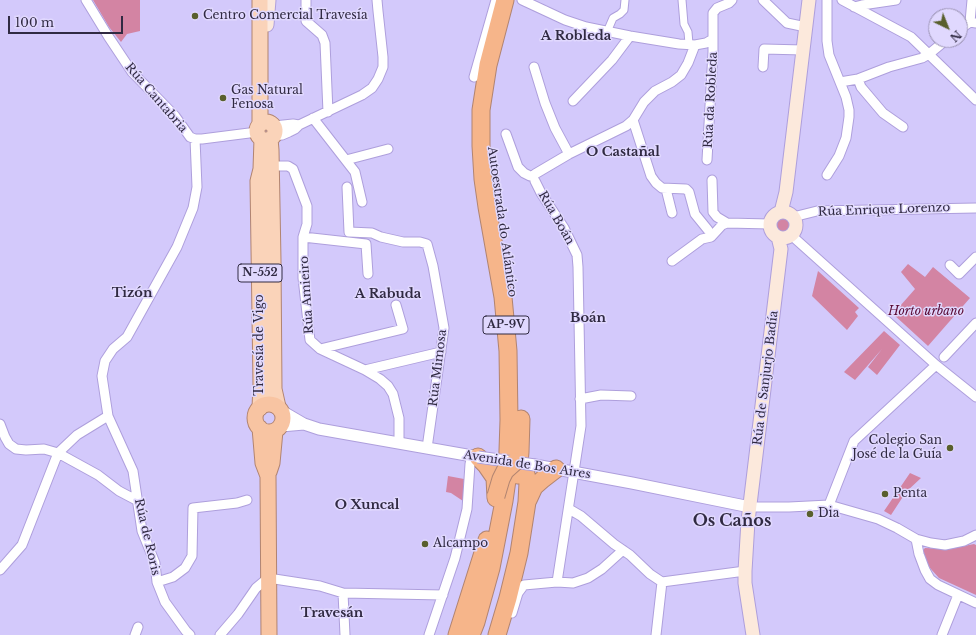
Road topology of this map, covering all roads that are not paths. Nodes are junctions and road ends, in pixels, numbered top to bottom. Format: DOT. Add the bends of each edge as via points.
graph roads {
  1 [pos="86,0"];
  2 [pos="259,0"];
  3 [pos="267,0"];
  4 [pos="306,0"];
  5 [pos="377,0"];
  6 [pos="625,0"];
  7 [pos="682,0"];
  8 [pos="732,0"];
  9 [pos="763,0"];
  10 [pos="809,0"];
  11 [pos="826,0"];
  12 [pos="842,0"];
  13 [pos="896,0"];
  14 [pos="972,0"];
  15 [pos="523,1"];
  16 [pos="854,7"];
  17 [pos="503,8"];
  18 [pos="973,22"];
  19 [pos="263,25"];
  20 [pos="806,27"];
  21 [pos="607,32"];
  22 [pos="630,36"];
  23 [pos="713,39"];
  24 [pos="692,44"];
  25 [pos="936,48"];
  26 [pos="803,50"];
  27 [pos="929,54"];
  28 [pos="763,67"];
  29 [pos="534,68"];
  30 [pos="474,77"];
  31 [pos="858,79"];
  32 [pos="840,82"];
  33 [pos="976,100"];
  34 [pos="573,101"];
  35 [pos="328,112"];
  36 [pos="313,118"];
  37 [pos="633,120"];
  38 [pos="903,127"];
  39 [pos="267,131"];
  40 [pos="506,134"];
  41 [pos="195,139"];
  42 [pos="388,149"];
  43 [pos="570,154"];
  44 [pos="346,160"];
  45 [pos="708,160"];
  46 [pos="272,166"];
  47 [pos="827,175"];
  48 [pos="533,177"];
  49 [pos="712,180"];
  50 [pos="347,188"];
  51 [pos="666,189"];
  52 [pos="362,202"];
  53 [pos="976,208"];
  54 [pos="672,213"];
  55 [pos="788,214"];
  56 [pos="727,223"];
  57 [pos="770,224"];
  58 [pos="708,230"];
  59 [pos="303,237"];
  60 [pos="784,240"];
  61 [pos="976,257"];
  62 [pos="672,261"];
  63 [pos="950,265"];
  64 [pos="368,274"];
  65 [pos="396,305"];
  66 [pos="976,323"];
  67 [pos="320,349"];
  68 [pos="441,352"];
  69 [pos="944,357"];
  70 [pos="936,365"];
  71 [pos="365,370"];
  72 [pos="631,396"];
  73 [pos="976,397"];
  74 [pos="580,398"];
  75 [pos="260,408"];
  76 [pos="279,409"];
  77 [pos="108,416"];
  78 [pos="0,424"];
  79 [pos="304,424"];
  80 [pos="260,428"];
  81 [pos="278,428"];
  82 [pos="399,443"];
  83 [pos="427,448"];
  84 [pos="58,453"];
  85 [pos="475,456"];
  86 [pos="524,463"];
  87 [pos="556,469"];
  88 [pos="574,472"];
  89 [pos="268,476"];
  90 [pos="496,496"];
  91 [pos="247,500"];
  92 [pos="138,501"];
  93 [pos="527,502"];
  94 [pos="829,505"];
  95 [pos="750,507"];
  96 [pos="569,509"];
  97 [pos="976,536"];
  98 [pos="916,539"];
  99 [pos="622,550"];
  100 [pos="0,570"];
  101 [pos="745,571"];
  102 [pos="268,578"];
  103 [pos="157,582"];
  104 [pos="557,582"];
  105 [pos="662,582"];
  106 [pos="343,593"];
  107 [pos="443,595"];
  108 [pos="958,595"];
  109 [pos="976,603"];
  110 [pos="187,634"];
  111 [pos="220,635"];
  112 [pos="269,635"];
  113 [pos="345,635"];
  114 [pos="429,635"];
  115 [pos="457,635"];
  116 [pos="471,635"];
  117 [pos="483,635"];
  118 [pos="497,635"];
  119 [pos="505,635"];
  120 [pos="656,635"];
  121 [pos="752,635"];
  122 [pos="942,635"];
  1 -- 41 [label="street, Rúa Cantabria" via="132,72 175,116 190,137"];
  2 -- 19 [label="main road, Travesía de Vigo"];
  3 -- 19 [label="main road, Travesía de Vigo"];
  4 -- 35 [label="street" via="306,21 322,35 325,43"];
  5 -- 35 [label="street, Rúa Cantabria" via="383,57 383,67 378,79 372,88 362,95"];
  6 -- 21 [label="street" via="624,10 613,18"];
  7 -- 24 [label="street" via="684,24"];
  8 -- 23 [label="street, Rúa da Robleda" via="713,13"];
  9 -- 20 [label="street" via="787,23"];
  10 -- 20 [label="main road, Rúa de Sanjurjo Badía"];
  11 -- 32 [label="street" via="828,55"];
  12 -- 16 [label="street"];
  13 -- 16 [label="street"];
  14 -- 18 [label="street"];
  15 -- 17 [label="highway, Autoestrada do Atlántico / AP-9V"];
  15 -- 21 [label="street, Rúa da Robleda" via="565,20"];
  16 -- 27 [label="street" via="910,37"];
  17 -- 30 [label="street"];
  17 -- 116 [label="highway, Autoestrada do Atlántico / AP-9V" via="488,65 481,110 481,146 484,186 503,297 508,351 507,480 491,568"];
  17 -- 117 [label="highway, Autoestrada do Atlántico / AP-9V" via="499,68 492,108 491,145 518,345 520,452 506,550"];
  19 -- 39 [label="main road, Travesía de Vigo / N-552" via="268,96"];
  20 -- 26 [label="main road, Rúa de Sanjurjo Badía"];
  21 -- 22 [label="street, Rúa da Robleda"];
  22 -- 24 [label="street, Rúa da Robleda"];
  22 -- 34 [label="street" via="612,60"];
  23 -- 24 [label="street, Rúa da Robleda" via="706,43"];
  23 -- 45 [label="street, Rúa da Robleda"];
  24 -- 37 [label="street" via="688,63 681,75 654,91"];
  25 -- 27 [label="street"];
  26 -- 28 [label="street" via="764,49"];
  26 -- 55 [label="main road, Rúa de Sanjurjo Badía" via="786,196"];
  27 -- 31 [label="street"];
  27 -- 33 [label="street"];
  29 -- 43 [label="street" via="554,128"];
  31 -- 32 [label="street"];
  31 -- 38 [label="street" via="861,87 883,113"];
  32 -- 47 [label="street" via="846,97 849,117 846,138"];
  35 -- 36 [label="street, Rúa Cantabria"];
  36 -- 39 [label="street, Rúa Cantabria" via="285,134"];
  36 -- 44 [label="street"];
  37 -- 43 [label="street"];
  37 -- 51 [label="street" via="651,176 656,184"];
  39 -- 41 [label="street, Rúa Cantabria"];
  39 -- 46 [label="main road, Travesía de Vigo / N-552"];
  39 -- 75 [label="main road, Travesía de Vigo / N-552" via="258,181"];
  40 -- 48 [label="street, Rúa Boán" via="518,167"];
  41 -- 77 [label="street, Rúa de Roris" via="197,187 193,208 177,247 128,337 113,349 105,361 102,376"];
  42 -- 44 [label="street"];
  43 -- 48 [label="street"];
  44 -- 52 [label="street" via="355,172"];
  46 -- 59 [label="street, Rúa Amieiro" via="288,166 294,172 307,206 307,224"];
  46 -- 76 [label="main road, Travesía de Vigo / N-552" via="274,394"];
  48 -- 74 [label="street, Rúa Boán" via="564,228 576,255"];
  49 -- 56 [label="street" via="713,212"];
  50 -- 68 [label="street, Rúa Mimosa" via="349,232 372,233 403,242 427,244 444,328"];
  51 -- 54 [label="street"];
  51 -- 58 [label="street" via="686,189 695,214"];
  53 -- 55 [label="street, Rúa Enrique Lorenzo" via="817,211"];
  55 -- 57 [label="main road, Rúa de Sanjurjo Badía" via="773,215"];
  55 -- 60 [label="main road, Rúa de Sanjurjo Badía" via="795,220 795,228"];
  56 -- 57 [label="street"];
  56 -- 62 [label="street" via="711,237 702,239"];
  57 -- 60 [label="main road" via="772,232"];
  59 -- 64 [label="street, Rúa Amieiro" via="366,244"];
  59 -- 67 [label="street, Rúa Amieiro" via="303,278 310,340"];
  60 -- 70 [label="street"];
  60 -- 95 [label="main road, Rúa de Sanjurjo Badía"];
  61 -- 63 [label="street" via="959,274"];
  65 -- 67 [label="street, Rúa Amieiro" via="403,329"];
  66 -- 69 [label="street"];
  67 -- 71 [label="street, Rúa Amieiro"];
  68 -- 71 [label="street"];
  68 -- 83 [label="street, Rúa Mimosa"];
  70 -- 73 [label="street"];
  70 -- 94 [label="street" via="854,441"];
  71 -- 82 [label="street, Rúa Amieiro" via="380,379 393,394 399,418"];
  72 -- 74 [label="street" via="601,395"];
  74 -- 88 [label="street, Rúa Boán" via="581,426"];
  75 -- 76 [label="highway" via="270,404"];
  75 -- 80 [label="highway, N-552" via="255,416"];
  76 -- 79 [label="street, Avenida de Bos Aires"];
  76 -- 81 [label="highway, N-552" via="283,419"];
  77 -- 84 [label="street" via="77,435"];
  77 -- 92 [label="street, Rúa de Roris" via="133,471"];
  78 -- 84 [label="street" via="5,437 16,449 44,449"];
  79 -- 81 [label="street, Avenida de Bos Aires"];
  79 -- 82 [label="street, Avenida de Bos Aires"];
  80 -- 81 [label="highway" via="267,432"];
  80 -- 89 [label="highway"];
  81 -- 89 [label="highway, N-552"];
  82 -- 83 [label="street, Avenida de Bos Aires"];
  83 -- 85 [label="street, Avenida de Bos Aires"];
  84 -- 92 [label="street"];
  84 -- 100 [label="street" via="22,545"];
  85 -- 86 [label="street, Avenida de Bos Aires, bridge"];
  85 -- 90 [label="highway" via="486,464 495,478"];
  85 -- 107 [label="street" via="470,464 467,509"];
  86 -- 87 [label="street, Avenida de Bos Aires"];
  86 -- 90 [label="highway, bridge" via="505,471"];
  86 -- 93 [label="highway" via="528,482"];
  87 -- 88 [label="street, Avenida de Bos Aires"];
  87 -- 93 [label="highway" via="534,487"];
  88 -- 95 [label="street, Avenida de Bos Aires"];
  88 -- 96 [label="street, Rúa Boán"];
  89 -- 102 [label="highway, N-552"];
  90 -- 115 [label="highway" via="489,534"];
  91 -- 103 [label="street, Rúa de Roris" via="193,508 192,556 185,568 173,577"];
  92 -- 103 [label="street, Rúa de Roris" via="142,531 155,563"];
  93 -- 118 [label="highway" via="519,553"];
  94 -- 95 [label="street"];
  94 -- 98 [label="street" via="878,519"];
  95 -- 101 [label="main road, Rúa de Sanjurjo Badía"];
  96 -- 99 [label="street"];
  96 -- 104 [label="street, Rúa Boán"];
  97 -- 98 [label="street" via="945,545"];
  98 -- 108 [label="street" via="919,554 930,579"];
  99 -- 104 [label="street" via="588,578 573,584"];
  99 -- 105 [label="street"];
  101 -- 105 [label="street"];
  101 -- 121 [label="main road, Rúa de Sanjurjo Badía"];
  102 -- 106 [label="street" via="320,586"];
  102 -- 111 [label="street" via="256,588"];
  102 -- 112 [label="highway, N-552"];
  103 -- 110 [label="street, Rúa de Roris" via="165,602"];
  104 -- 119 [label="street" via="524,586 518,593"];
  105 -- 120 [label="street"];
  106 -- 107 [label="street"];
  106 -- 113 [label="street"];
  107 -- 114 [label="street"];
  108 -- 109 [label="street"];
  108 -- 122 [label="street"];
}
